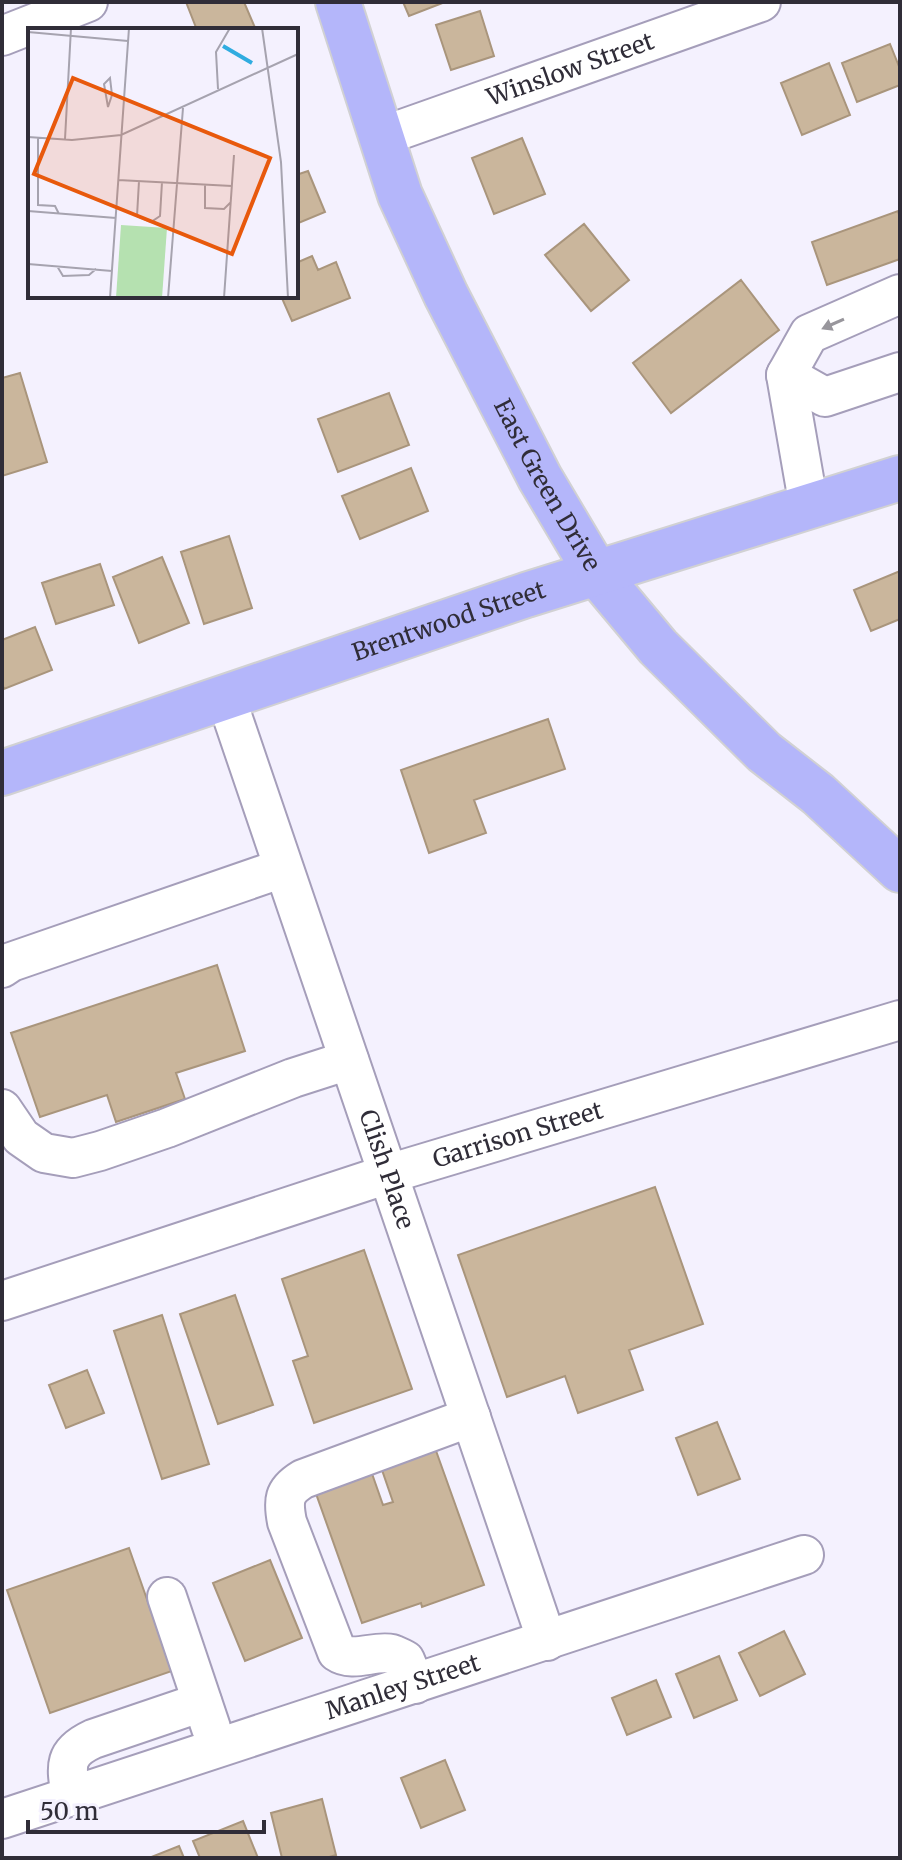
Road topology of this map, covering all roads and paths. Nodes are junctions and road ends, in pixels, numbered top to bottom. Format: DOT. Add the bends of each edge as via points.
graph roads {
  1 [pos="88,2"];
  2 [pos="338,2"];
  3 [pos="761,2"];
  4 [pos="2,36"];
  5 [pos="380,137"];
  6 [pos="900,294"];
  7 [pos="900,372"];
  8 [pos="786,375"];
  9 [pos="900,478"];
  10 [pos="809,507"];
  11 [pos="597,574"];
  12 [pos="226,698"];
  13 [pos="2,773"];
  14 [pos="283,868"];
  15 [pos="900,870"];
  16 [pos="2,968"];
  17 [pos="900,1020"];
  18 [pos="349,1060"];
  19 [pos="2,1109"];
  20 [pos="388,1174"];
  21 [pos="2,1301"];
  22 [pos="471,1417"];
  23 [pos="804,1555"];
  24 [pos="167,1597"];
  25 [pos="547,1641"];
  26 [pos="415,1684"];
  27 [pos="202,1702"];
  28 [pos="217,1748"];
  29 [pos="71,1796"];
  30 [pos="2,1819"];
  1 -- 4 [label="street"];
  2 -- 5 [label="main road, East Green Drive"];
  3 -- 5 [label="street, Winslow Street"];
  5 -- 11 [label="main road, East Green Drive" via="446,295 540,478"];
  6 -- 8 [label="street, one-way" via="809,334"];
  7 -- 8 [label="street" via="825,397"];
  8 -- 10 [label="street"];
  9 -- 10 [label="main road, Brentwood Street"];
  10 -- 11 [label="main road, Brentwood Street"];
  11 -- 12 [label="main road, Brentwood Street"];
  11 -- 15 [label="main road, East Green Drive" via="658,647 764,752"];
  12 -- 13 [label="main road, Brentwood Street"];
  12 -- 14 [label="street, Clish Place"];
  14 -- 16 [label="street"];
  14 -- 18 [label="street, Clish Place"];
  17 -- 20 [label="street, Garrison Street"];
  18 -- 19 [label="street" via="73,1158 44,1153 21,1137"];
  18 -- 20 [label="street, Clish Place"];
  20 -- 21 [label="street, Garrison Street"];
  20 -- 22 [label="street, Clish Place"];
  22 -- 25 [label="street, Clish Place"];
  22 -- 26 [label="street" via="303,1479 285,1497 287,1522 337,1652 347,1657 393,1654 405,1660"];
  23 -- 25 [label="street, Manley Street"];
  24 -- 27 [label="street"];
  25 -- 26 [label="street, Manley Street"];
  26 -- 28 [label="street, Manley Street"];
  27 -- 28 [label="street"];
  27 -- 29 [label="street" via="79,1746 69,1757"];
  28 -- 29 [label="street, Manley Street"];
  29 -- 30 [label="street, Manley Street"];
}
